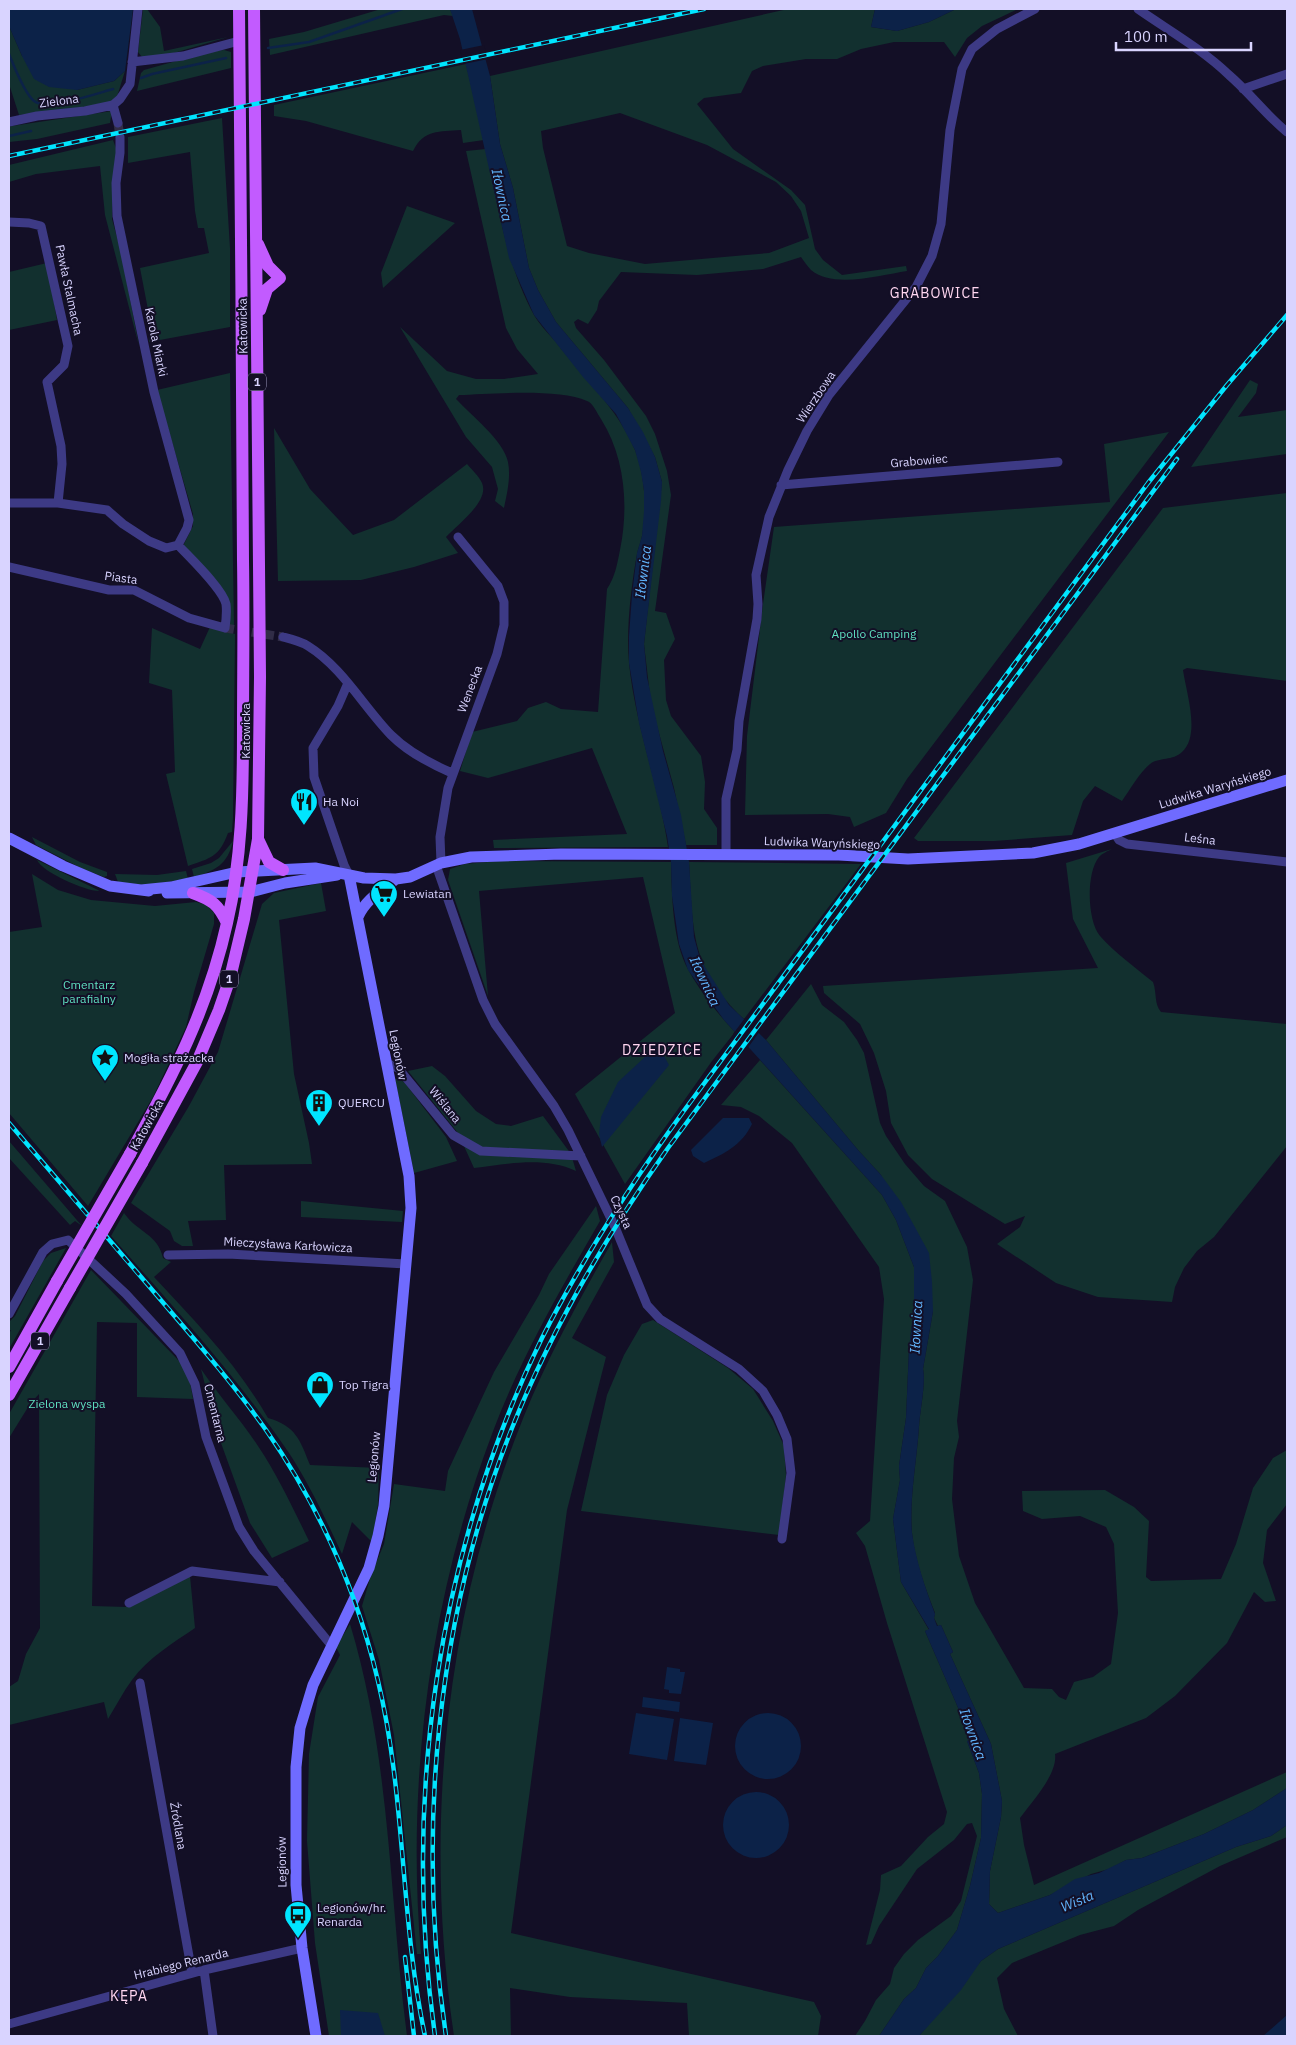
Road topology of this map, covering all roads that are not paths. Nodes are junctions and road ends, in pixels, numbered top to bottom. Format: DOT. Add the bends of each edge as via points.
graph roads {
  1 [pos="138,9"];
  2 [pos="239,9"];
  3 [pos="254,9"];
  4 [pos="1035,9"];
  5 [pos="1138,9"];
  6 [pos="239,41"];
  7 [pos="132,62"];
  8 [pos="1287,74"];
  9 [pos="1243,89"];
  10 [pos="113,105"];
  11 [pos="9,122"];
  12 [pos="118,123"];
  13 [pos="1287,132"];
  14 [pos="120,137"];
  15 [pos="9,222"];
  16 [pos="256,240"];
  17 [pos="257,325"];
  18 [pos="1058,462"];
  19 [pos="782,485"];
  20 [pos="9,503"];
  21 [pos="58,504"];
  22 [pos="458,537"];
  23 [pos="178,546"];
  24 [pos="9,568"];
  25 [pos="283,637"];
  26 [pos="348,683"];
  27 [pos="452,773"];
  28 [pos="1287,780"];
  29 [pos="1115,834"];
  30 [pos="9,838"];
  31 [pos="258,839"];
  32 [pos="726,855"];
  33 [pos="1287,862"];
  34 [pos="439,864"];
  35 [pos="283,870"];
  36 [pos="237,872"];
  37 [pos="253,872"];
  38 [pos="346,875"];
  39 [pos="396,879"];
  40 [pos="141,890"];
  41 [pos="234,892"];
  42 [pos="250,892"];
  43 [pos="193,893"];
  44 [pos="358,917"];
  45 [pos="227,923"];
  46 [pos="386,1063"];
  47 [pos="581,1156"];
  48 [pos="168,1255"];
  49 [pos="406,1264"];
  50 [pos="9,1314"];
  51 [pos="9,1367"];
  52 [pos="9,1395"];
  53 [pos="782,1539"];
  54 [pos="280,1582"];
  55 [pos="128,1603"];
  56 [pos="331,1644"];
  57 [pos="140,1683"];
  58 [pos="302,1948"];
  59 [pos="204,1970"];
  60 [pos="192,1973"];
  61 [pos="9,2024"];
  62 [pos="213,2036"];
  63 [pos="316,2036"];
  1 -- 7 [label="street"];
  2 -- 6 [label="main road, Katowicka / 1"];
  3 -- 16 [label="main road, Katowicka / 1"];
  4 -- 19 [label="street, Wierzbowa" via="997,29 972,49 962,69 950,130 941,224 932,256 916,287 829,396 807,431"];
  5 -- 9 [label="street" via="1198,50"];
  6 -- 7 [label="street" via="183,56"];
  6 -- 36 [label="main road, Katowicka / 1" via="244,624 242,819"];
  7 -- 10 [label="street" via="128,88"];
  8 -- 9 [label="street"];
  9 -- 13 [label="street"];
  10 -- 11 [label="street, Zielona"];
  10 -- 12 [label="street"];
  14 -- 23 [label="street, Karola Miarki" via="117,216 154,392 189,520"];
  15 -- 21 [label="street, Pawła Stalmacha" via="41,226 68,346 64,365 48,382 47,388 61,446"];
  16 -- 17 [label="main road, Katowicka / 1"];
  16 -- 17 [label="main road" via="268,266 280,278 267,289"];
  17 -- 31 [label="main road, Katowicka / 1"];
  18 -- 19 [label="street, Grabowiec"];
  19 -- 32 [label="street, Wierzbowa" via="769,517 756,574 757,618 737,750 726,799"];
  20 -- 21 [label="street"];
  21 -- 23 [label="street" via="107,510 149,541 166,548"];
  22 -- 27 [label="street, Wenecka" via="498,586 504,602 504,625"];
  23 -- 24 [label="street, Piasta" via="222,596 226,604 225,628 189,618 134,590 109,590"];
  25 -- 26 [label="street" via="307,646"];
  26 -- 27 [label="street" via="392,736 427,762"];
  26 -- 38 [label="street" via="313,748 314,777"];
  27 -- 34 [label="street, Wenecka" via="444,802"];
  28 -- 29 [label="street, Ludwika Waryńskiego"];
  29 -- 32 [label="street, Ludwika Waryńskiego" via="1033,853 985,856 900,859"];
  29 -- 33 [label="street, Leśna" via="1127,844"];
  30 -- 40 [label="street" via="110,886"];
  31 -- 35 [label="main road" via="269,862"];
  31 -- 37 [label="main road, Katowicka / 1"];
  32 -- 34 [label="street, Ludwika Waryńskiego" via="480,856"];
  34 -- 39 [label="street, Ludwika Waryńskiego" via="410,877"];
  34 -- 47 [label="street, Czysta" via="473,973 491,1016 554,1106"];
  35 -- 37 [label="street"];
  35 -- 38 [label="street" via="315,868"];
  36 -- 37 [label="street"];
  36 -- 40 [label="street"];
  36 -- 41 [label="main road, Katowicka / 1"];
  37 -- 42 [label="main road, Katowicka / 1"];
  38 -- 39 [label="street, Ludwika Waryńskiego"];
  38 -- 42 [label="street" via="285,883"];
  38 -- 44 [label="street, Legionów"];
  39 -- 44 [label="street" via="368,901"];
  40 -- 43 [label="street"];
  41 -- 42 [label="street"];
  41 -- 43 [label="street"];
  41 -- 45 [label="main road, Katowicka / 1"];
  42 -- 52 [label="main road, Katowicka / 1, bridge" via="230,978 208,1038 187,1082"];
  43 -- 45 [label="main road" via="212,900"];
  44 -- 46 [label="street, Legionów"];
  45 -- 51 [label="main road, Katowicka / 1, bridge" via="214,972 171,1079"];
  46 -- 47 [label="street, Wiślana" via="398,1068 453,1135 481,1150"];
  46 -- 49 [label="street, Legionów" via="409,1176 411,1208"];
  47 -- 53 [label="street, Czysta" via="615,1227 646,1304 660,1319 739,1368 763,1391 777,1415 787,1439 791,1473"];
  48 -- 49 [label="street, Mieczysława Karłowicza" via="228,1254"];
  49 -- 56 [label="street, Legionów" via="384,1506 368,1568"];
  50 -- 54 [label="street, Cmentarna" via="43,1252 52,1244 68,1240 115,1284 180,1353 195,1384 206,1437 239,1527"];
  54 -- 55 [label="street" via="192,1571"];
  54 -- 56 [label="street, Cmentarna"];
  56 -- 58 [label="street, Legionów" via="313,1684 300,1728 296,1767 296,1884"];
  57 -- 60 [label="street, Źródlana"];
  58 -- 59 [label="street, Hrabiego Renarda"];
  58 -- 63 [label="street, Legionów"];
  59 -- 60 [label="street, Hrabiego Renarda"];
  59 -- 62 [label="street"];
  60 -- 61 [label="street, Hrabiego Renarda"];
}
